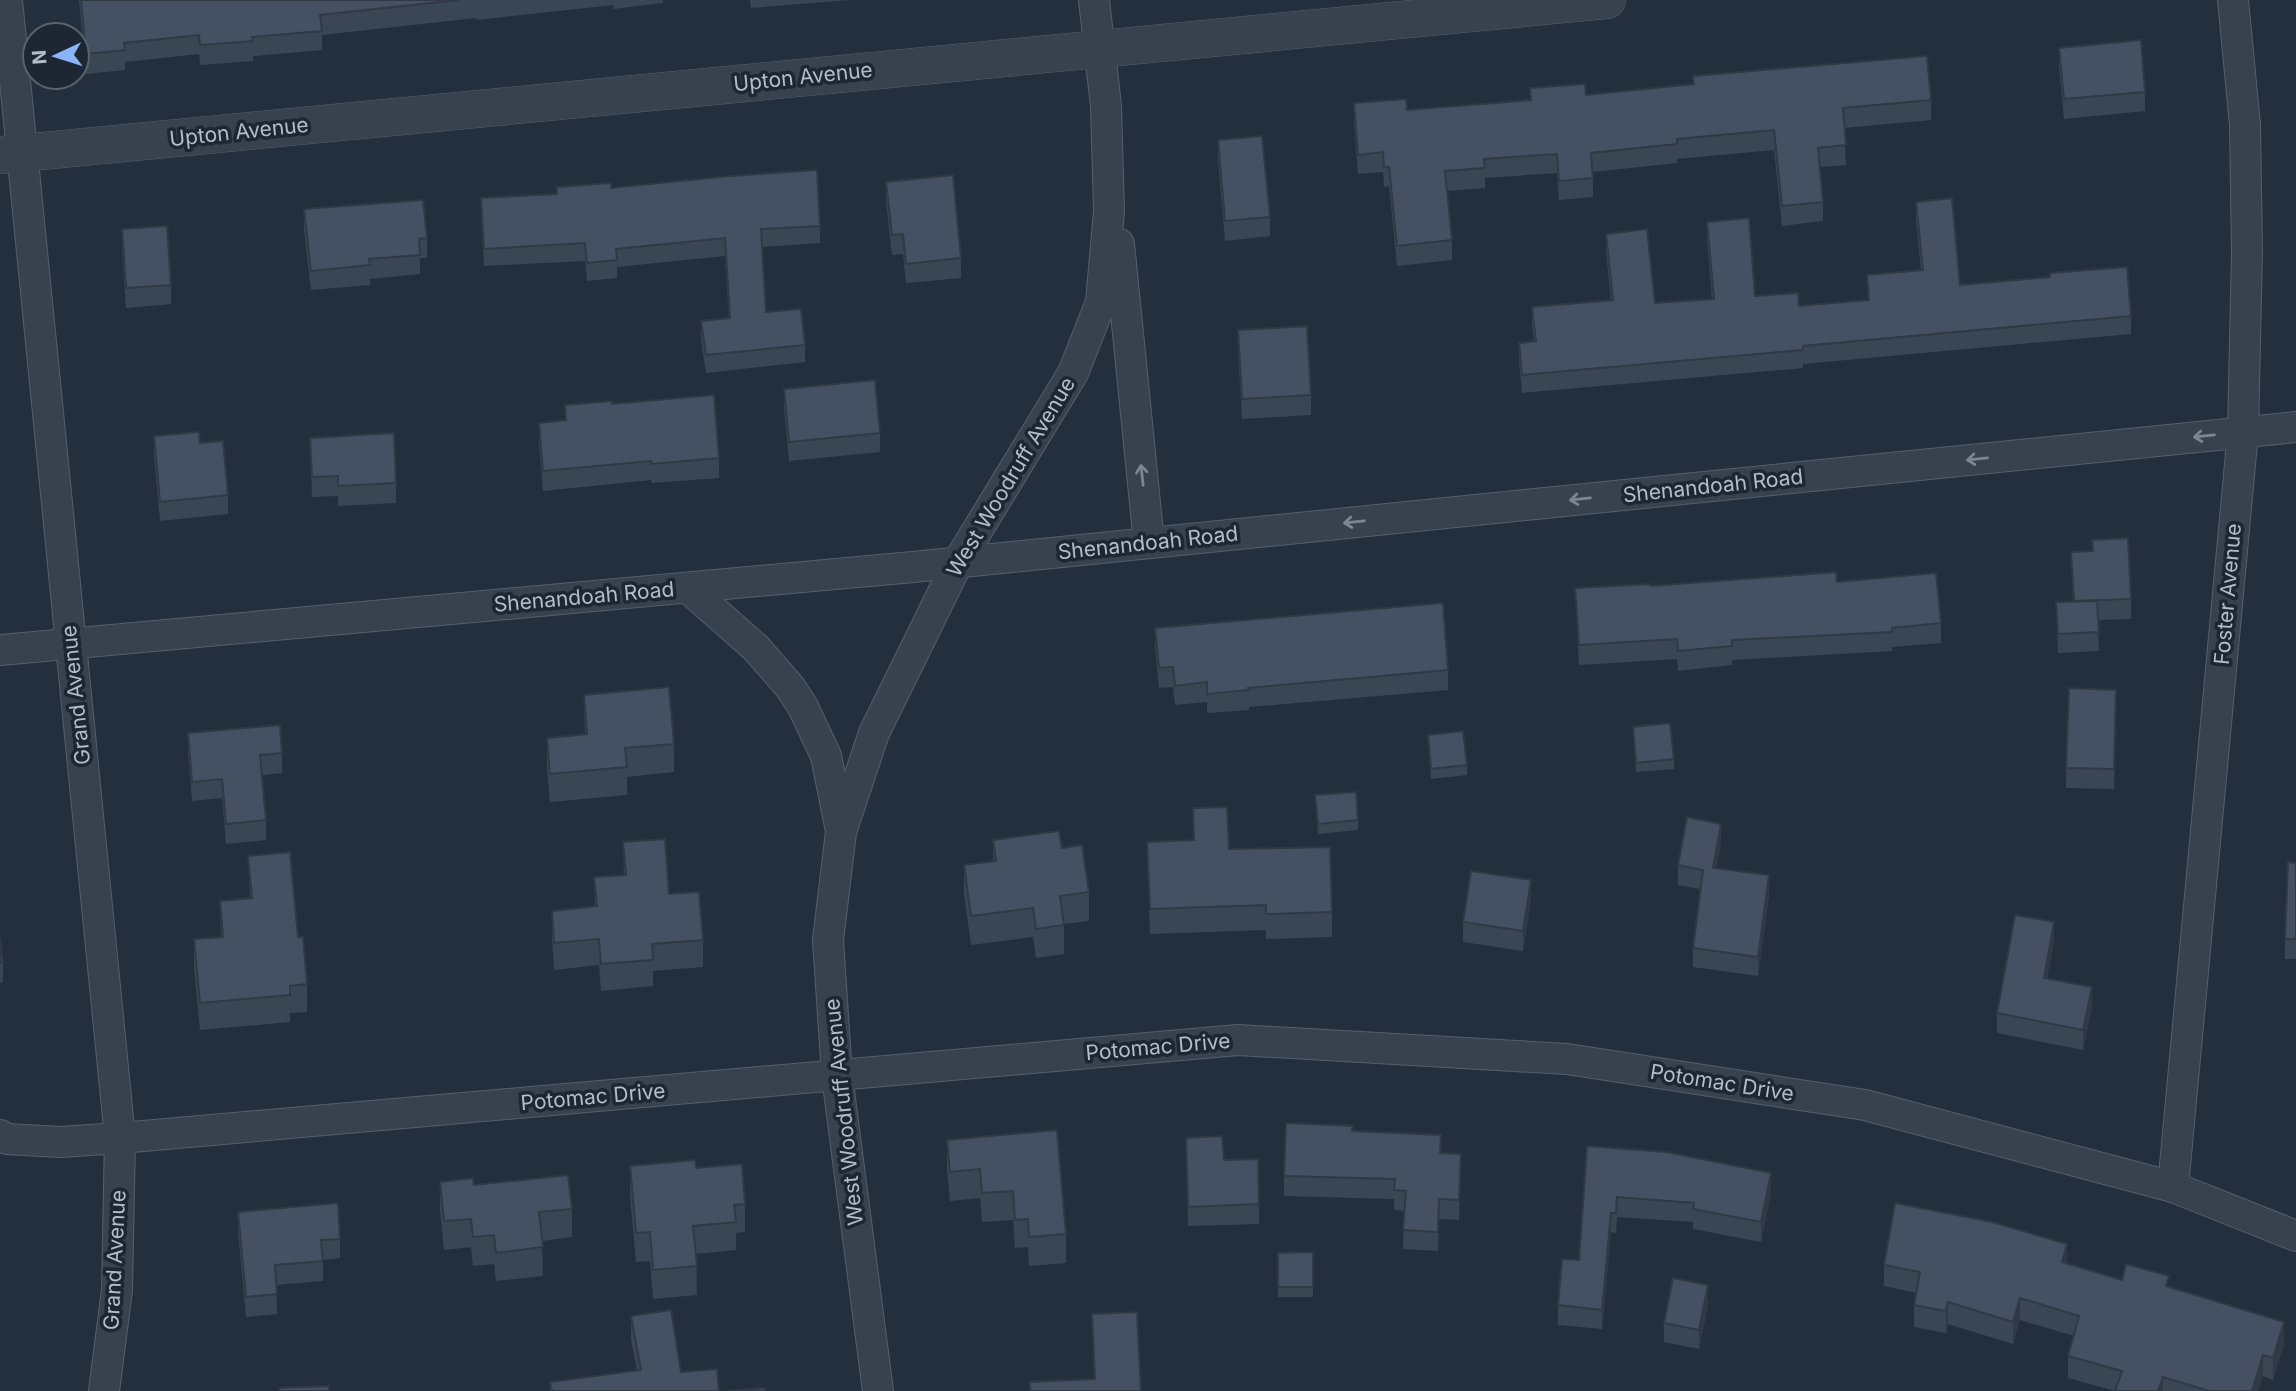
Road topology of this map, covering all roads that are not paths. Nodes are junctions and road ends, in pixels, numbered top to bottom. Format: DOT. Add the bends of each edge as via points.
graph roads {
  1 [pos="7,0"];
  2 [pos="1094,0"];
  3 [pos="1606,0"];
  4 [pos="2233,0"];
  5 [pos="1099,49"];
  6 [pos="1106,106"];
  7 [pos="11,154"];
  8 [pos="2296,427"];
  9 [pos="2243,432"];
  10 [pos="1149,543"];
  11 [pos="958,562"];
  12 [pos="688,588"];
  13 [pos="71,642"];
  14 [pos="0,650"];
  15 [pos="841,832"];
  16 [pos="836,1076"];
  17 [pos="0,1136"];
  18 [pos="120,1138"];
  19 [pos="2174,1187"];
  20 [pos="2296,1236"];
  21 [pos="104,1391"];
  22 [pos="878,1391"];
  1 -- 7 [label="street, Grand Avenue"];
  2 -- 5 [label="street, West Woodruff Avenue"];
  3 -- 5 [label="street, Upton Avenue"];
  4 -- 9 [label="street, Foster Avenue" via="2245,124"];
  5 -- 6 [label="street, West Woodruff Avenue"];
  5 -- 7 [label="street, Upton Avenue"];
  10 -- 6 [label="street, West Woodruff Avenue, one-way"];
  6 -- 11 [label="street, West Woodruff Avenue" via="1109,211 1101,302 1073,373"];
  7 -- 13 [label="street, Grand Avenue"];
  8 -- 9 [label="street, Shenandoah Road"];
  9 -- 10 [label="street, Shenandoah Road, one-way"];
  9 -- 19 [label="street, Foster Avenue"];
  10 -- 11 [label="street, Shenandoah Road"];
  11 -- 12 [label="street, Shenandoah Road"];
  11 -- 15 [label="street, West Woodruff Avenue" via="874,733"];
  12 -- 13 [label="street, Shenandoah Road"];
  12 -- 15 [label="street, West Woodruff Avenue" via="756,648 796,697 826,756"];
  13 -- 14 [label="street, Shenandoah Road"];
  13 -- 18 [label="street, Grand Avenue"];
  15 -- 16 [label="street, West Woodruff Avenue" via="828,940"];
  16 -- 18 [label="street, Potomac Drive"];
  16 -- 19 [label="street, Potomac Drive" via="1238,1040 1567,1059 1865,1105"];
  16 -- 22 [label="street, West Woodruff Avenue"];
  17 -- 18 [label="street, Potomac Drive" via="60,1142"];
  18 -- 21 [label="street, Grand Avenue" via="117,1290"];
  19 -- 20 [label="street, Potomac Drive"];
}
